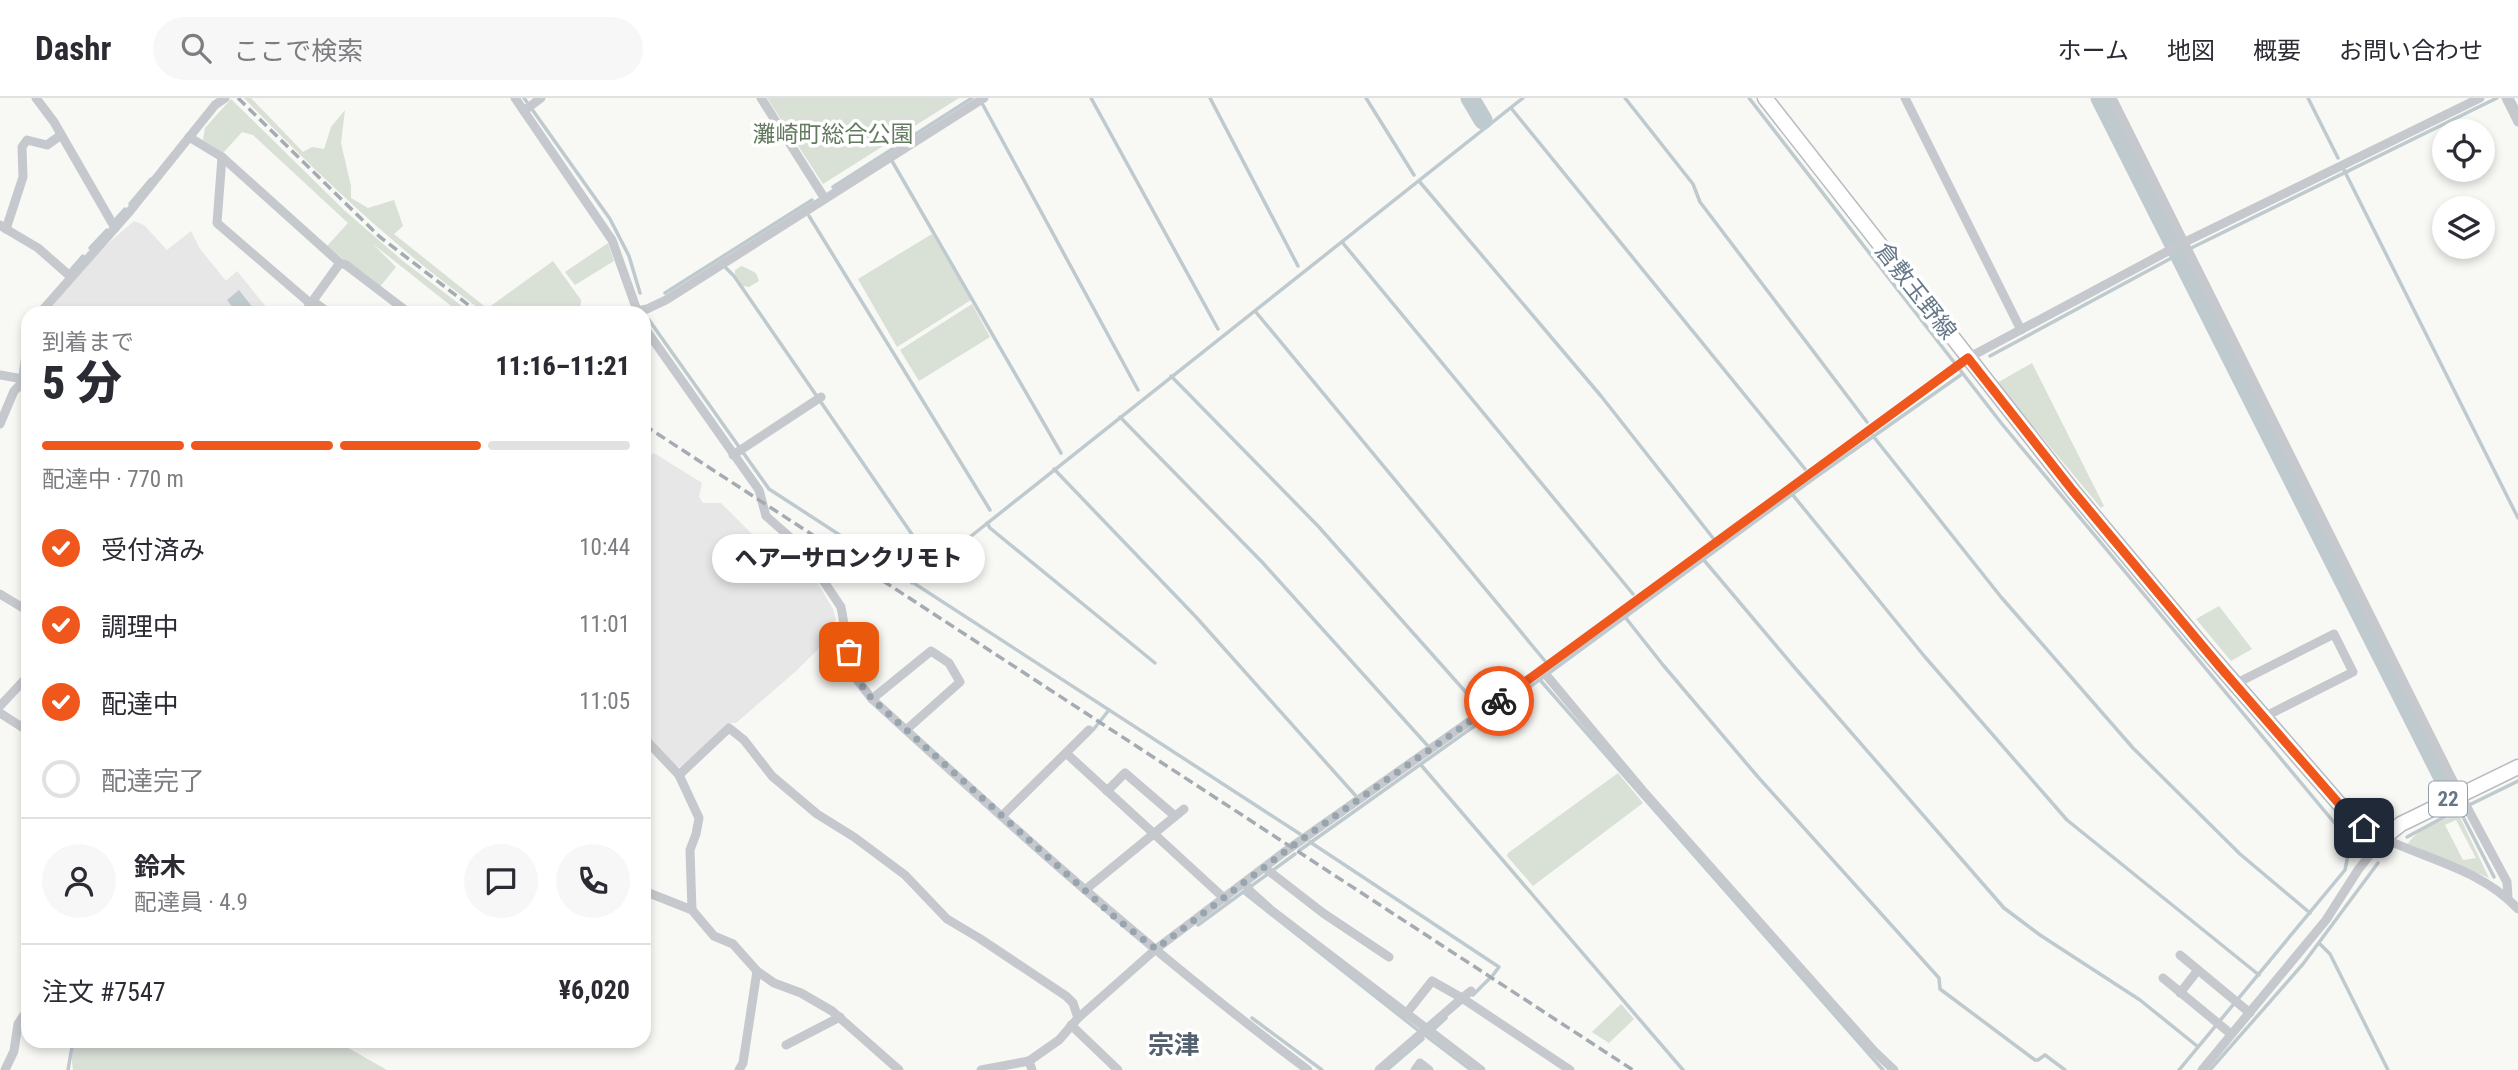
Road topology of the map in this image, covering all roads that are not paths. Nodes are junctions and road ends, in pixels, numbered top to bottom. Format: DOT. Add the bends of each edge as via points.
graph roads {
  1 [pos="36,98"];
  2 [pos="223,98"];
  3 [pos="515,98"];
  4 [pos="761,98"];
  5 [pos="984,98"];
  6 [pos="1765,98"];
  7 [pos="1905,98"];
  8 [pos="2112,98"];
  9 [pos="2480,98"];
  10 [pos="2506,98"];
  11 [pos="531,105"];
  12 [pos="2518,122"];
  13 [pos="61,135"];
  14 [pos="189,136"];
  15 [pos="222,157"];
  16 [pos="825,199"];
  17 [pos="3,227"];
  18 [pos="116,228"];
  19 [pos="2185,246"];
  20 [pos="340,263"];
  21 [pos="71,277"];
  22 [pos="312,302"];
  23 [pos="46,306"];
  24 [pos="309,306"];
  25 [pos="318,306"];
  26 [pos="400,306"];
  27 [pos="635,306"];
  28 [pos="651,307"];
  29 [pos="2021,330"];
  30 [pos="651,336"];
  31 [pos="1961,364"];
  32 [pos="21,371"];
  33 [pos="0,375"];
  34 [pos="19,380"];
  35 [pos="21,384"];
  36 [pos="819,398"];
  37 [pos="0,424"];
  38 [pos="738,452"];
  39 [pos="0,594"];
  40 [pos="21,607"];
  41 [pos="1545,673"];
  42 [pos="21,684"];
  43 [pos="2235,684"];
  44 [pos="872,699"];
  45 [pos="0,706"];
  46 [pos="0,713"];
  47 [pos="2264,717"];
  48 [pos="21,726"];
  49 [pos="906,730"];
  50 [pos="1089,730"];
  51 [pos="651,745"];
  52 [pos="1066,753"];
  53 [pos="2518,767"];
  54 [pos="679,775"];
  55 [pos="1107,791"];
  56 [pos="2464,802"];
  57 [pos="1184,809"];
  58 [pos="1002,816"];
  59 [pos="1175,816"];
  60 [pos="1153,833"];
  61 [pos="2382,838"];
  62 [pos="1269,871"];
  63 [pos="1247,887"];
  64 [pos="1085,890"];
  65 [pos="651,894"];
  66 [pos="2508,898"];
  67 [pos="1225,899"];
  68 [pos="2518,909"];
  69 [pos="692,910"];
  70 [pos="1156,949"];
  71 [pos="2180,955"];
  72 [pos="1389,957"];
  73 [pos="2198,970"];
  74 [pos="757,971"];
  75 [pos="2163,978"];
  76 [pos="1471,991"];
  77 [pos="2180,993"];
  78 [pos="1463,1000"];
  79 [pos="1405,1013"];
  80 [pos="2250,1013"];
  81 [pos="840,1017"];
  82 [pos="21,1020"];
  83 [pos="1075,1022"];
  84 [pos="1430,1031"];
  85 [pos="2231,1034"];
  86 [pos="786,1045"];
  87 [pos="1030,1066"];
  88 [pos="5,1070"];
  89 [pos="739,1070"];
  90 [pos="899,1070"];
  91 [pos="981,1070"];
  92 [pos="1118,1070"];
  93 [pos="1308,1070"];
  94 [pos="1379,1070"];
  95 [pos="1415,1070"];
  96 [pos="1429,1070"];
  97 [pos="1481,1070"];
  98 [pos="1570,1070"];
  99 [pos="1894,1070"];
  100 [pos="2202,1070"];
  1 -- 13 [label="street"];
  2 -- 14 [label="street"];
  3 -- 11 [label="street"];
  4 -- 16 [label="street"];
  5 -- 16 [label="street"];
  6 -- 31 [label="main road, 倉敷玉野線"];
  7 -- 29 [label="street"];
  8 -- 19 [label="street"];
  9 -- 19 [label="street"];
  10 -- 12 [label="street"];
  11 -- 27 [label="street" via="612,240"];
  13 -- 17 [label="street" via="47,145 27,139 22,147 23,177"];
  13 -- 18 [label="street"];
  14 -- 15 [label="street"];
  14 -- 18 [label="street"];
  15 -- 20 [label="street"];
  15 -- 22 [label="street" via="217,223"];
  16 -- 28 [label="street"];
  17 -- 21 [label="street" via="38,248"];
  18 -- 21 [label="street"];
  19 -- 29 [label="street" via="2169,250"];
  19 -- 56 [label="street"];
  20 -- 22 [label="street"];
  20 -- 26 [label="street"];
  21 -- 23 [label="street"];
  22 -- 24 [label="street"];
  22 -- 25 [label="street"];
  29 -- 31 [label="street"];
  30 -- 38 [label="street"];
  31 -- 41 [label="street"];
  31 -- 43 [label="main road, 倉敷玉野線"];
  32 -- 34 [label="street"];
  33 -- 34 [label="street"];
  34 -- 35 [label="street"];
  34 -- 37 [label="street"];
  36 -- 38 [label="street"];
  38 -- 44 [label="street" via="759,490 766,516 800,546 841,607 858,681"];
  39 -- 40 [label="street"];
  41 -- 62 [label="street" via="1310,834"];
  41 -- 99 [label="street" via="1661,811"];
  42 -- 45 [label="street"];
  43 -- 47 [label="main road, 倉敷玉野線"];
  43 -- 47 [label="street" via="2334,634 2353,672"];
  44 -- 49 [label="street"];
  44 -- 49 [label="street" via="930,651 949,663 960,681"];
  46 -- 48 [label="street"];
  47 -- 61 [label="main road, 倉敷玉野線" via="2351,816"];
  49 -- 58 [label="street"];
  50 -- 52 [label="street"];
  51 -- 54 [label="street"];
  52 -- 55 [label="street"];
  52 -- 58 [label="street"];
  53 -- 56 [label="main road, 22"];
  54 -- 69 [label="street" via="699,818 690,850"];
  54 -- 83 [label="street" via="729,729 744,740 772,776 817,814 905,875 947,919 1066,996 1073,1003"];
  55 -- 59 [label="street" via="1125,774"];
  55 -- 60 [label="street"];
  56 -- 61 [label="main road, 22" via="2401,824"];
  56 -- 66 [label="street" via="2507,882"];
  57 -- 59 [label="street"];
  58 -- 64 [label="street"];
  59 -- 60 [label="street"];
  60 -- 64 [label="street"];
  60 -- 67 [label="street"];
  61 -- 66 [label="street" via="2475,876"];
  61 -- 80 [label="street" via="2326,920"];
  62 -- 63 [label="street"];
  62 -- 72 [label="street"];
  63 -- 67 [label="street"];
  63 -- 79 [label="street"];
  64 -- 70 [label="street"];
  65 -- 69 [label="street"];
  66 -- 68 [label="street"];
  67 -- 70 [label="street"];
  69 -- 74 [label="street" via="714,936 733,944"];
  70 -- 83 [label="street"];
  70 -- 93 [label="street"];
  71 -- 73 [label="street"];
  73 -- 77 [label="street"];
  73 -- 80 [label="street"];
  74 -- 81 [label="street"];
  74 -- 89 [label="street"];
  75 -- 77 [label="street"];
  76 -- 78 [label="street"];
  77 -- 85 [label="street"];
  78 -- 79 [label="street" via="1432,981"];
  78 -- 84 [label="street"];
  78 -- 98 [label="street"];
  79 -- 84 [label="street"];
  80 -- 85 [label="street"];
  81 -- 86 [label="street"];
  81 -- 90 [label="street"];
  82 -- 88 [label="street"];
  83 -- 87 [label="street"];
  83 -- 92 [label="street"];
  84 -- 94 [label="street"];
  84 -- 97 [label="street"];
  85 -- 100 [label="street"];
  87 -- 91 [label="street"];
  95 -- 96 [label="street" via="1420,1063"];
}
